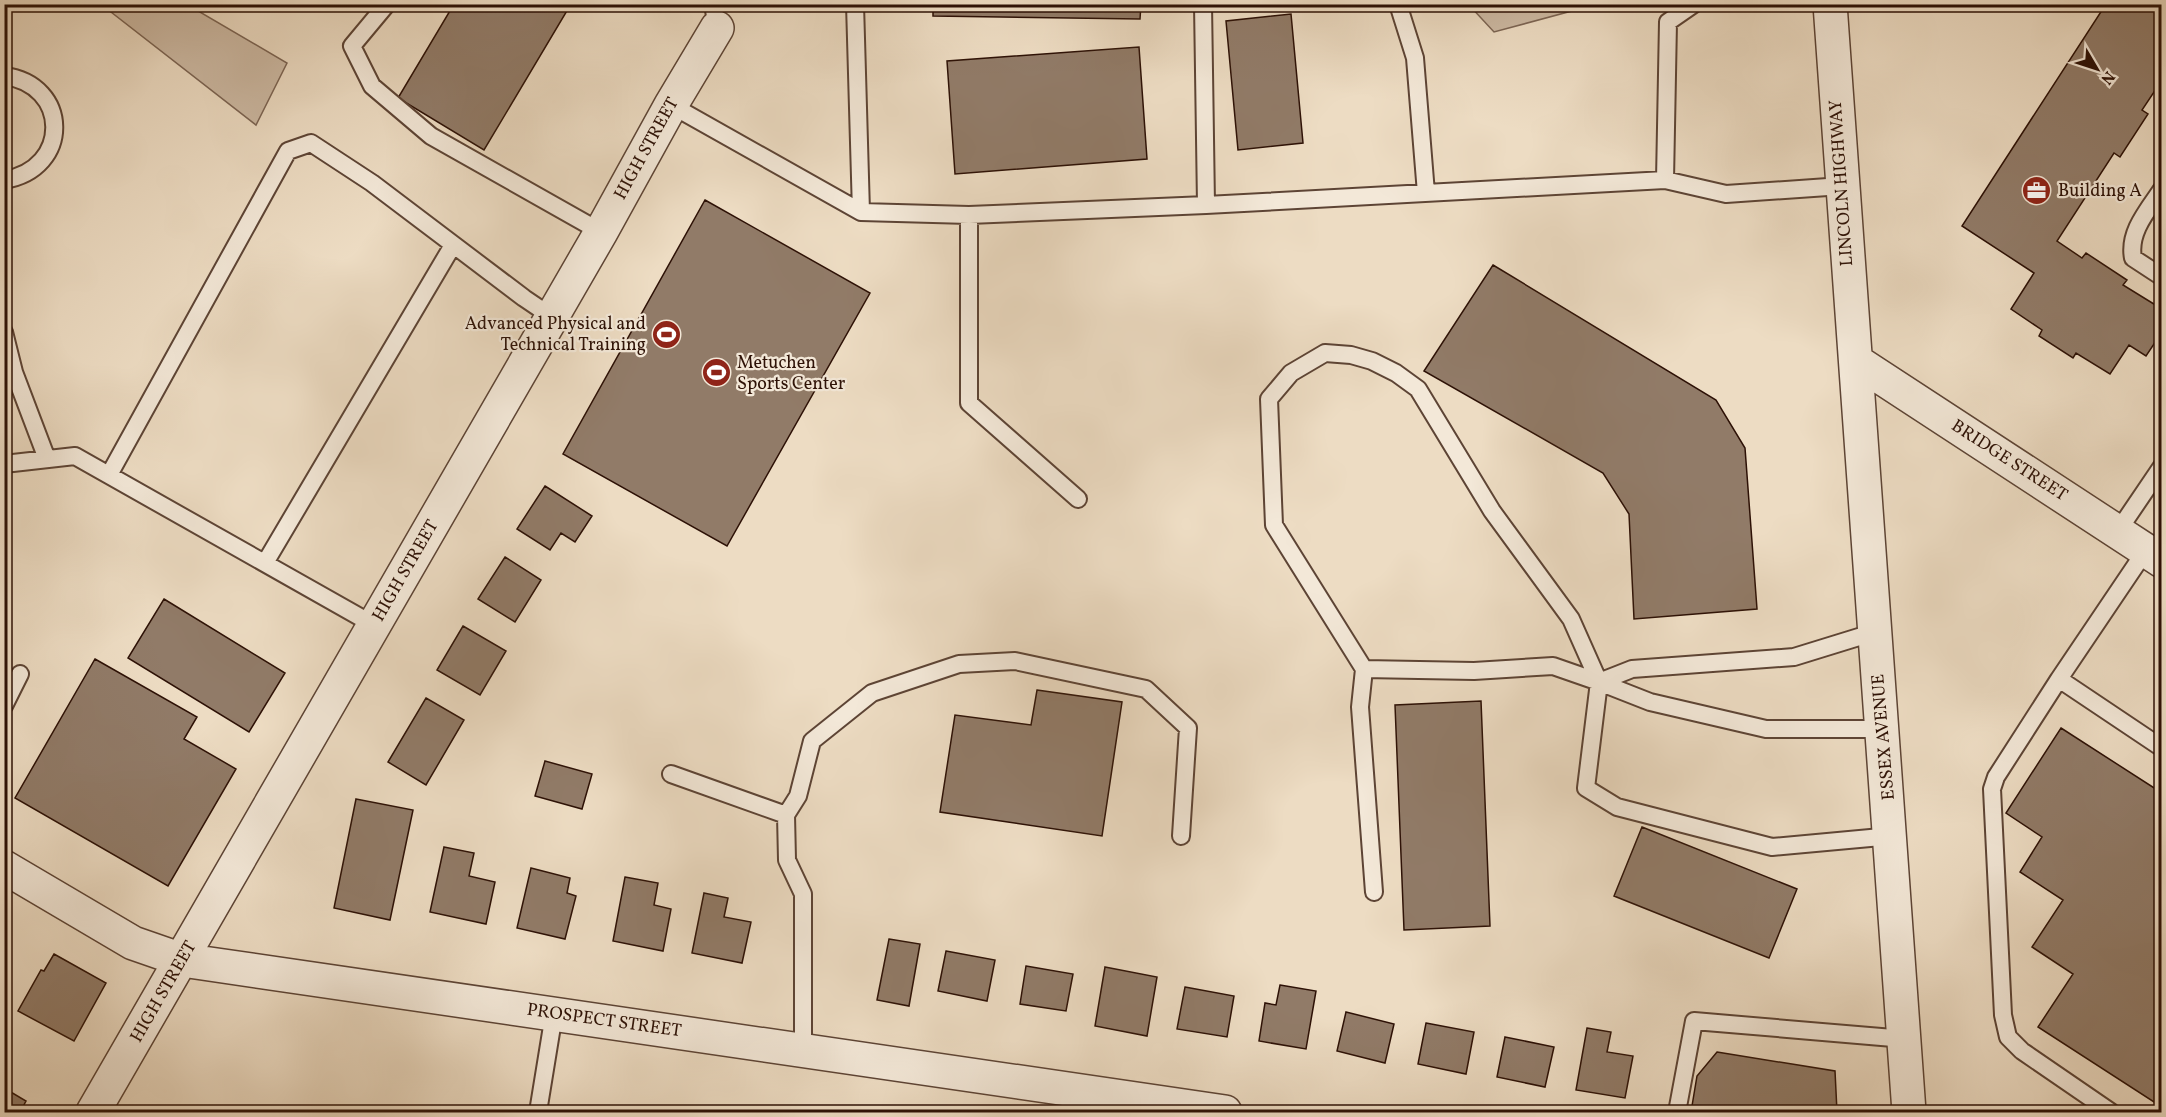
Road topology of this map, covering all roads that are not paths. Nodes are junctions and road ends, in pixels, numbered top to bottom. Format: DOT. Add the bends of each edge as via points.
graph roads {
  1 [pos="387,4"];
  2 [pos="855,4"];
  3 [pos="1203,4"];
  4 [pos="1398,4"];
  5 [pos="1670,4"];
  6 [pos="1694,4"];
  7 [pos="1830,4"];
  8 [pos="715,16"];
  9 [pos="1668,22"];
  10 [pos="4,76"];
  11 [pos="671,105"];
  12 [pos="4,180"];
  13 [pos="1665,180"];
  14 [pos="1842,186"];
  15 [pos="2162,189"];
  16 [pos="1426,193"];
  17 [pos="1206,205"];
  18 [pos="861,212"];
  19 [pos="969,215"];
  20 [pos="602,232"];
  21 [pos="453,245"];
  22 [pos="2162,278"];
  23 [pos="552,317"];
  24 [pos="4,332"];
  25 [pos="1856,361"];
  26 [pos="47,459"];
  27 [pos="4,464"];
  28 [pos="2162,466"];
  29 [pos="109,475"];
  30 [pos="1078,499"];
  31 [pos="2118,531"];
  32 [pos="2154,556"];
  33 [pos="265,563"];
  34 [pos="374,625"];
  35 [pos="1875,632"];
  36 [pos="1364,669"];
  37 [pos="20,674"];
  38 [pos="2059,680"];
  39 [pos="1599,682"];
  40 [pos="4,706"];
  41 [pos="1883,729"];
  42 [pos="2162,748"];
  43 [pos="671,774"];
  44 [pos="786,815"];
  45 [pos="1181,836"];
  46 [pos="1892,836"];
  47 [pos="4,867"];
  48 [pos="1374,892"];
  49 [pos="182,960"];
  50 [pos="554,1014"];
  51 [pos="1905,1039"];
  52 [pos="803,1050"];
  53 [pos="93,1113"];
  54 [pos="538,1113"];
  55 [pos="1225,1113"];
  56 [pos="1677,1113"];
  57 [pos="1909,1113"];
  58 [pos="2111,1113"];
  1 -- 20 [label="lane" via="352,46 372,86 431,136"];
  2 -- 18 [label="lane"];
  3 -- 17 [label="lane"];
  4 -- 16 [label="lane" via="1415,58"];
  5 -- 9 [label="lane"];
  6 -- 9 [label="lane"];
  7 -- 14 [label="street, LINCOLN HIGHWAY"];
  8 -- 11 [label="street, HIGH STREET"];
  9 -- 13 [label="lane"];
  10 -- 12 [label="lane" via="32,85 44,96 55,127 53,144 45,159 33,171"];
  11 -- 18 [label="lane"];
  11 -- 20 [label="street, HIGH STREET"];
  13 -- 14 [label="lane" via="1726,194"];
  13 -- 16 [label="lane"];
  14 -- 25 [label="street, LINCOLN HIGHWAY"];
  15 -- 22 [label="lane" via="2135,231 2131,246 2133,258"];
  16 -- 17 [label="lane"];
  17 -- 19 [label="lane"];
  18 -- 19 [label="lane"];
  19 -- 30 [label="lane" via="969,403"];
  20 -- 23 [label="street, HIGH STREET"];
  21 -- 23 [label="lane"];
  21 -- 29 [label="lane" via="372,183 311,143 288,151"];
  21 -- 33 [label="lane"];
  23 -- 34 [label="street, HIGH STREET"];
  24 -- 26 [label="lane" via="14,372"];
  25 -- 31 [label="street, BRIDGE STREET"];
  25 -- 35 [label="street, ESSEX AVENUE"];
  26 -- 27 [label="lane"];
  26 -- 29 [label="lane" via="75,456"];
  28 -- 31 [label="lane"];
  29 -- 33 [label="lane"];
  31 -- 32 [label="street, BRIDGE STREET"];
  32 -- 38 [label="lane"];
  33 -- 34 [label="lane"];
  34 -- 49 [label="street, HIGH STREET"];
  35 -- 39 [label="lane" via="1794,657 1632,669"];
  35 -- 41 [label="street, ESSEX AVENUE"];
  36 -- 39 [label="lane" via="1474,671 1553,666"];
  36 -- 39 [label="lane" via="1274,525 1269,399 1291,374 1325,353 1372,361 1418,389 1492,511 1571,619"];
  36 -- 48 [label="lane" via="1360,707"];
  37 -- 40 [label="lane"];
  38 -- 42 [label="lane"];
  38 -- 58 [label="lane" via="1992,789 2003,1015 2008,1037 2022,1051"];
  39 -- 41 [label="lane" via="1650,702 1766,729"];
  39 -- 46 [label="lane" via="1586,788 1617,807 1772,847"];
  41 -- 46 [label="street, ESSEX AVENUE"];
  43 -- 44 [label="lane"];
  44 -- 45 [label="lane" via="798,796 812,741 872,693 959,664 1015,661 1146,689 1188,728"];
  44 -- 52 [label="lane" via="787,860 803,894"];
  46 -- 51 [label="street, ESSEX AVENUE"];
  47 -- 49 [label="street, PROSPECT STREET" via="133,944"];
  49 -- 50 [label="street, PROSPECT STREET"];
  49 -- 53 [label="street, HIGH STREET"];
  50 -- 52 [label="street, PROSPECT STREET"];
  50 -- 54 [label="lane"];
  51 -- 56 [label="lane" via="1694,1021"];
  51 -- 57 [label="street, ESSEX AVENUE"];
  52 -- 55 [label="street, PROSPECT STREET"];
}
